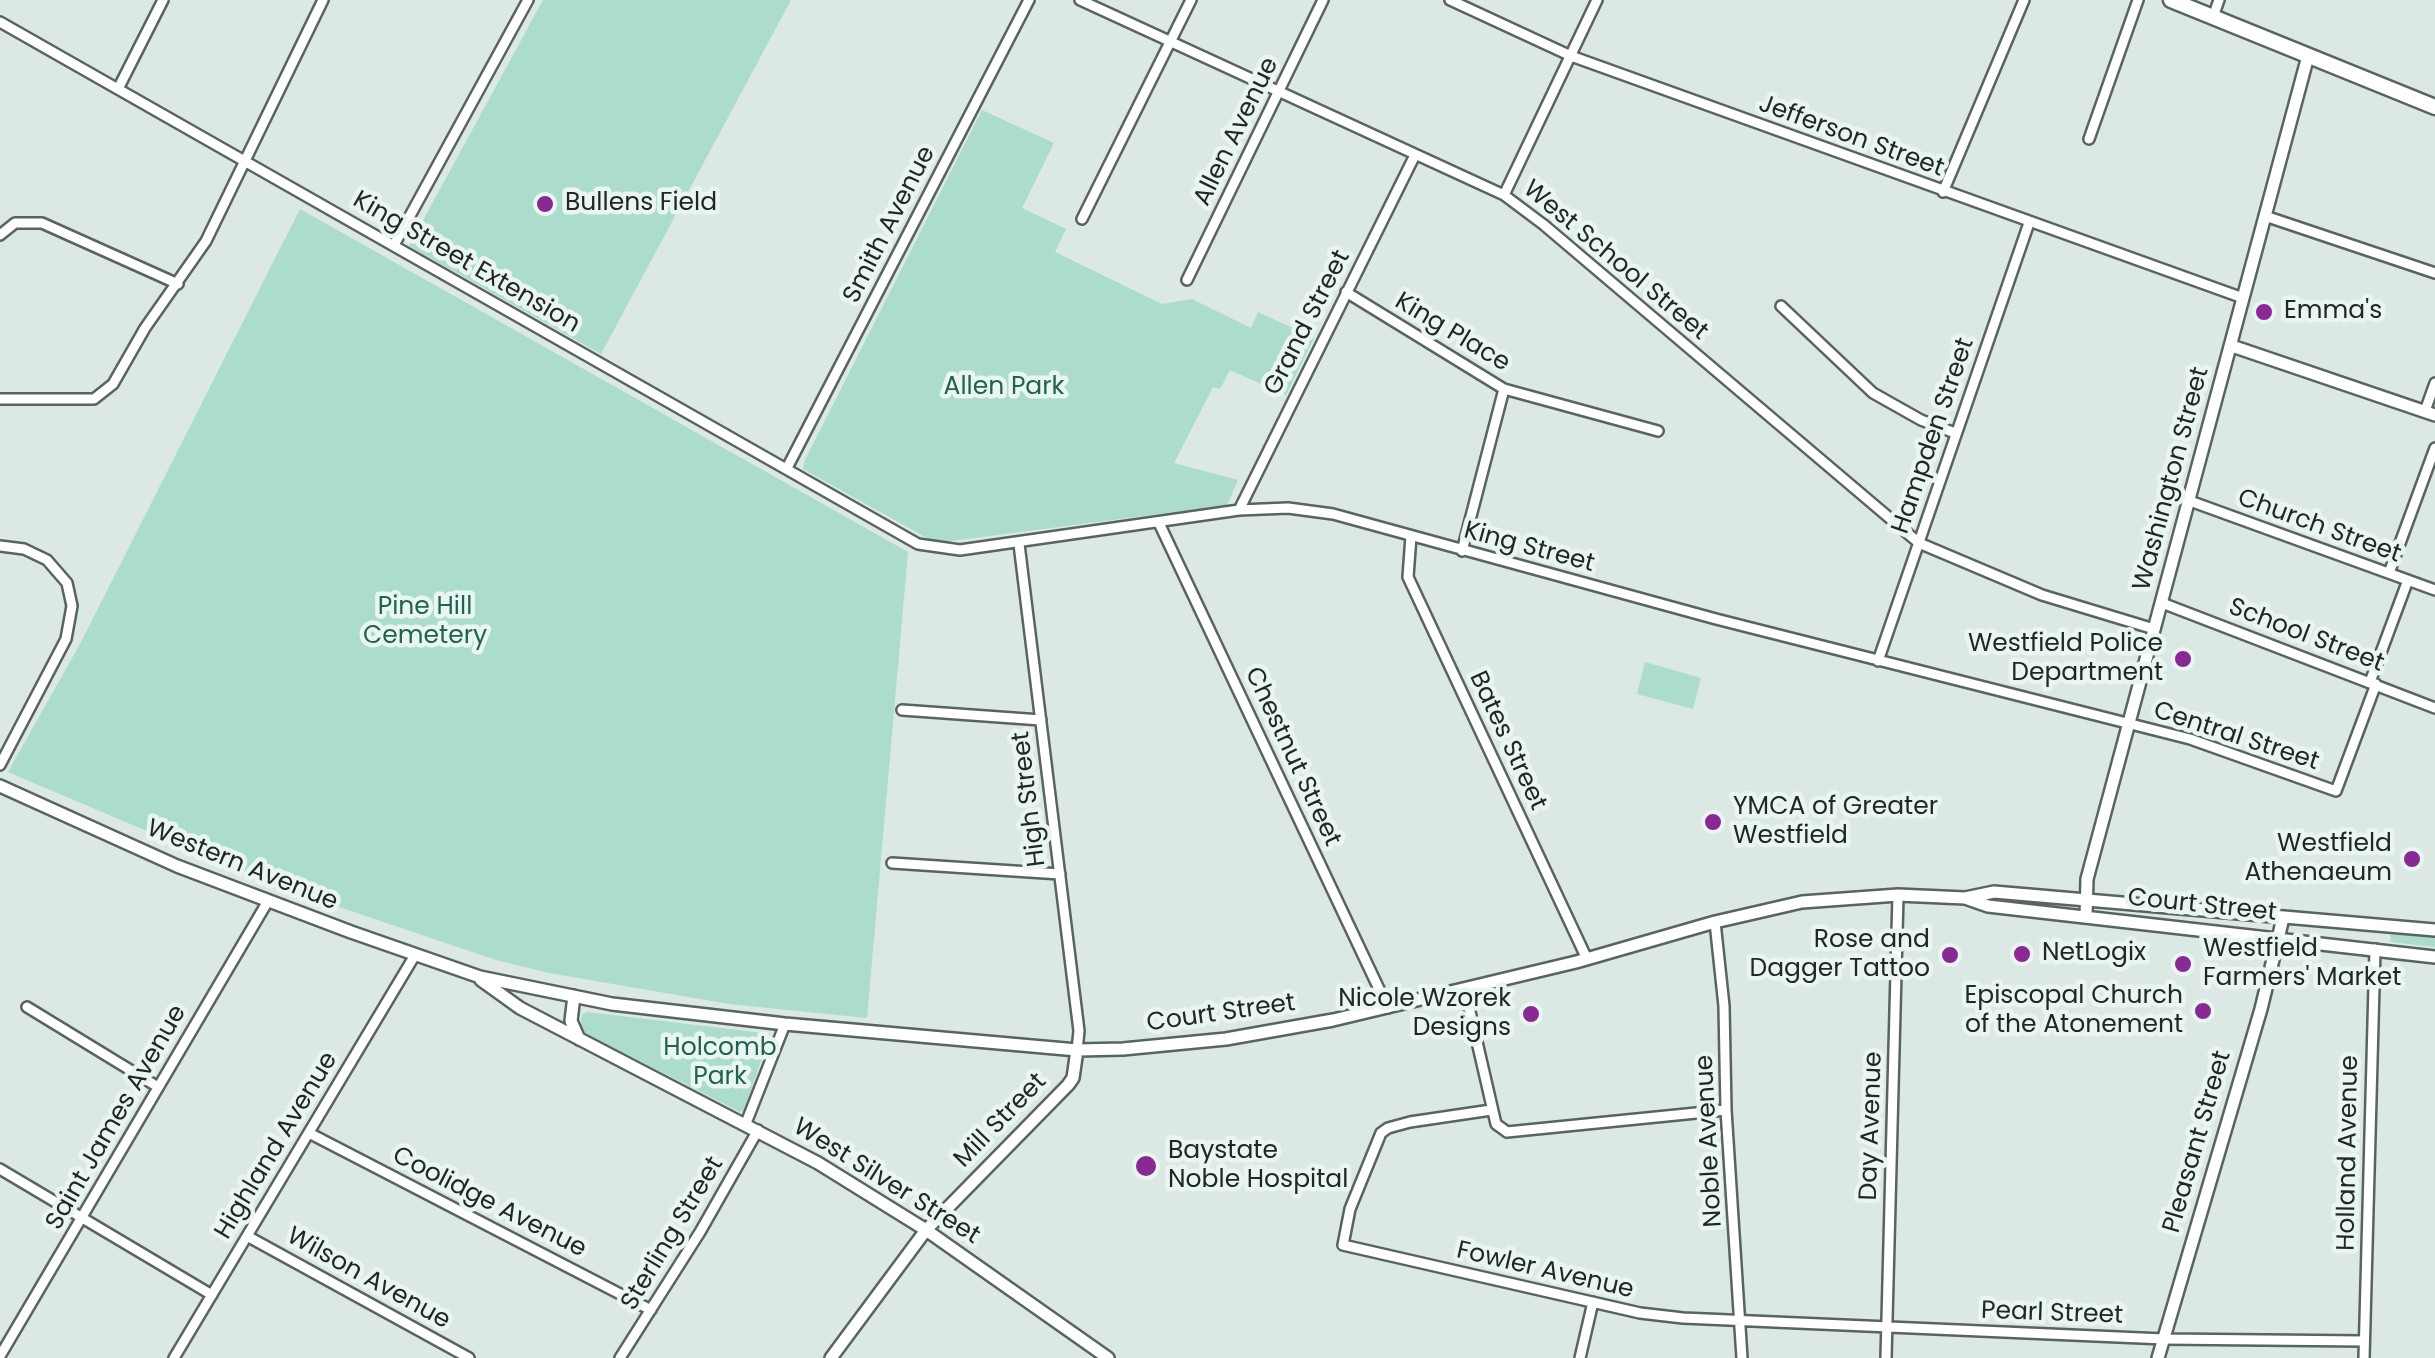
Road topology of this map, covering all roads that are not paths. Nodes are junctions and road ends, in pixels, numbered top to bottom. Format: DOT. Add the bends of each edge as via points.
graph roads {
  1 [pos="163,0"];
  2 [pos="323,0"];
  3 [pos="528,0"];
  4 [pos="1029,0"];
  5 [pos="1080,0"];
  6 [pos="1191,0"];
  7 [pos="1324,0"];
  8 [pos="1450,0"];
  9 [pos="1597,0"];
  10 [pos="2024,0"];
  11 [pos="2138,0"];
  12 [pos="2172,0"];
  13 [pos="2219,0"];
  14 [pos="2213,17"];
  15 [pos="0,22"];
  16 [pos="1171,41"];
  17 [pos="1571,56"];
  18 [pos="2308,56"];
  19 [pos="118,89"];
  20 [pos="1279,92"];
  21 [pos="2435,107"];
  22 [pos="2089,139"];
  23 [pos="1415,155"];
  24 [pos="244,160"];
  25 [pos="1944,192"];
  26 [pos="1504,195"];
  27 [pos="2266,216"];
  28 [pos="1082,219"];
  29 [pos="2028,223"];
  30 [pos="0,234"];
  31 [pos="394,245"];
  32 [pos="2435,273"];
  33 [pos="1188,280"];
  34 [pos="178,284"];
  35 [pos="1346,292"];
  36 [pos="2243,298"];
  37 [pos="1781,306"];
  38 [pos="2232,346"];
  39 [pos="2435,382"];
  40 [pos="1504,389"];
  41 [pos="0,400"];
  42 [pos="2430,413"];
  43 [pos="1658,431"];
  44 [pos="1955,432"];
  45 [pos="2435,448"];
  46 [pos="787,468"];
  47 [pos="2190,501"];
  48 [pos="1238,510"];
  49 [pos="1158,523"];
  50 [pos="1411,536"];
  51 [pos="912,540"];
  52 [pos="1919,543"];
  53 [pos="1019,544"];
  54 [pos="0,546"];
  55 [pos="1462,552"];
  56 [pos="2389,574"];
  57 [pos="2408,580"];
  58 [pos="2435,590"];
  59 [pos="2162,603"];
  60 [pos="2154,629"];
  61 [pos="1878,661"];
  62 [pos="2373,683"];
  63 [pos="2435,708"];
  64 [pos="902,710"];
  65 [pos="1041,720"];
  66 [pos="2129,724"];
  67 [pos="0,765"];
  68 [pos="0,786"];
  69 [pos="892,863"];
  70 [pos="1060,874"];
  71 [pos="1898,895"];
  72 [pos="1965,898"];
  73 [pos="2085,898"];
  74 [pos="268,901"];
  75 [pos="2185,907"];
  76 [pos="2086,916"];
  77 [pos="2283,918"];
  78 [pos="1714,922"];
  79 [pos="2378,926"];
  80 [pos="2184,928"];
  81 [pos="2435,930"];
  82 [pos="2279,938"];
  83 [pos="2375,949"];
  84 [pos="415,955"];
  85 [pos="2435,957"];
  86 [pos="1588,959"];
  87 [pos="473,975"];
  88 [pos="1464,990"];
  89 [pos="574,996"];
  90 [pos="27,1007"];
  91 [pos="1388,1008"];
  92 [pos="785,1024"];
  93 [pos="579,1040"];
  94 [pos="1077,1050"];
  95 [pos="158,1087"];
  96 [pos="1491,1110"];
  97 [pos="1726,1110"];
  98 [pos="746,1123"];
  99 [pos="758,1130"];
  100 [pos="308,1133"];
  101 [pos="0,1169"];
  102 [pos="82,1218"];
  103 [pos="926,1230"];
  104 [pos="247,1236"];
  105 [pos="212,1295"];
  106 [pos="1593,1302"];
  107 [pos="651,1310"];
  108 [pos="1740,1319"];
  109 [pos="1886,1327"];
  110 [pos="2164,1339"];
  111 [pos="2364,1342"];
  112 [pos="0,1356"];
  113 [pos="174,1358"];
  114 [pos="469,1358"];
  115 [pos="620,1358"];
  116 [pos="831,1358"];
  117 [pos="1108,1358"];
  118 [pos="1580,1358"];
  119 [pos="1742,1358"];
  120 [pos="1886,1358"];
  121 [pos="2158,1358"];
  122 [pos="2364,1358"];
  1 -- 19 [label="street"];
  2 -- 24 [label="street"];
  3 -- 31 [label="street"];
  4 -- 46 [label="street, Smith Avenue"];
  5 -- 16 [label="street, West School Street"];
  6 -- 16 [label="street"];
  7 -- 20 [label="street, Allen Avenue"];
  8 -- 17 [label="street, Jefferson Street"];
  9 -- 17 [label="street"];
  10 -- 25 [label="street"];
  11 -- 22 [label="street"];
  12 -- 14 [label="main road"];
  13 -- 14 [label="street"];
  14 -- 18 [label="main road"];
  15 -- 19 [label="street, King Street Extension"];
  16 -- 20 [label="street, West School Street"];
  16 -- 28 [label="street"];
  17 -- 25 [label="street, Jefferson Street"];
  17 -- 26 [label="street"];
  18 -- 21 [label="main road"];
  18 -- 27 [label="main road, Washington Street"];
  19 -- 24 [label="street, King Street Extension"];
  20 -- 23 [label="street, West School Street"];
  20 -- 33 [label="street, Allen Avenue"];
  23 -- 26 [label="street, West School Street"];
  23 -- 35 [label="street, Grand Street"];
  24 -- 31 [label="street, King Street Extension"];
  24 -- 34 [label="street"];
  25 -- 29 [label="street, Jefferson Street"];
  26 -- 52 [label="street, West School Street"];
  27 -- 32 [label="street"];
  27 -- 36 [label="main road, Washington Street"];
  29 -- 36 [label="street, Jefferson Street"];
  29 -- 44 [label="street, Hampden Street"];
  30 -- 34 [label="street" via="15,224 42,222"];
  31 -- 46 [label="street, King Street Extension"];
  34 -- 41 [label="street" via="102,395"];
  35 -- 40 [label="street, King Place"];
  35 -- 48 [label="street, Grand Street"];
  36 -- 38 [label="main road, Washington Street"];
  37 -- 44 [label="street" via="1873,393"];
  38 -- 42 [label="main road"];
  38 -- 47 [label="main road, Washington Street"];
  39 -- 42 [label="street"];
  40 -- 43 [label="street, King Place"];
  40 -- 55 [label="street"];
  44 -- 52 [label="street, Hampden Street"];
  45 -- 56 [label="street"];
  46 -- 51 [label="street, King Street Extension"];
  47 -- 56 [label="street, Church Street"];
  47 -- 59 [label="main road, Washington Street"];
  48 -- 49 [label="street, King Street"];
  48 -- 50 [label="street, King Street" via="1333,514"];
  49 -- 53 [label="street, King Street"];
  49 -- 91 [label="street, Chestnut Street"];
  50 -- 55 [label="street, King Street"];
  50 -- 86 [label="street, Bates Street" via="1408,577"];
  51 -- 53 [label="street, King Street" via="946,550"];
  52 -- 60 [label="street, West School Street" via="2023,588"];
  52 -- 61 [label="street, Hampden Street"];
  53 -- 65 [label="street, High Street"];
  54 -- 67 [label="street" via="47,560 67,584 72,606 66,639"];
  55 -- 61 [label="street, King Street"];
  56 -- 57 [label="street, Church Street"];
  57 -- 58 [label="street, Church Street"];
  57 -- 62 [label="street"];
  59 -- 60 [label="main road, Washington Street"];
  59 -- 62 [label="street, School Street"];
  60 -- 66 [label="main road, Washington Street"];
  61 -- 66 [label="street, King Street"];
  62 -- 63 [label="street, School Street"];
  62 -- 66 [label="street, Central Street" via="2336,791"];
  64 -- 65 [label="street"];
  65 -- 70 [label="street, High Street"];
  66 -- 73 [label="main road, Washington Street"];
  68 -- 74 [label="main road, Western Avenue"];
  69 -- 70 [label="street"];
  70 -- 94 [label="street, High Street"];
  71 -- 72 [label="main road, Court Street"];
  71 -- 78 [label="main road, Court Street" via="1802,902"];
  71 -- 109 [label="street, Day Avenue"];
  72 -- 73 [label="main road, Court Street" via="1994,892"];
  72 -- 76 [label="main road, Court Street"];
  73 -- 75 [label="main road, Court Street"];
  73 -- 76 [label="main road, Washington Street"];
  74 -- 84 [label="main road, Western Avenue"];
  74 -- 95 [label="street, Saint James Avenue"];
  75 -- 77 [label="main road, Court Street"];
  75 -- 80 [label="main road"];
  76 -- 80 [label="main road, Court Street"];
  77 -- 79 [label="main road, Court Street"];
  77 -- 82 [label="main road, Pleasant Street"];
  78 -- 86 [label="main road, Court Street"];
  78 -- 97 [label="street, Noble Avenue"];
  79 -- 81 [label="main road, Court Street"];
  79 -- 83 [label="main road"];
  80 -- 82 [label="main road, Court Street"];
  82 -- 83 [label="main road, Court Street"];
  82 -- 110 [label="main road, Pleasant Street"];
  83 -- 85 [label="main road, Court Street"];
  83 -- 111 [label="street, Holland Avenue"];
  84 -- 87 [label="main road, Western Avenue"];
  84 -- 100 [label="street, Highland Avenue"];
  86 -- 88 [label="main road, Court Street"];
  87 -- 89 [label="main road, Court Street"];
  87 -- 93 [label="main road, West Silver Street"];
  88 -- 91 [label="main road, Court Street"];
  88 -- 96 [label="street"];
  89 -- 92 [label="main road, Court Street"];
  89 -- 93 [label="main road" via="571,1021"];
  90 -- 95 [label="street"];
  91 -- 94 [label="main road, Court Street" via="1234,1038"];
  92 -- 94 [label="main road, Court Street"];
  92 -- 98 [label="street"];
  93 -- 98 [label="main road, West Silver Street"];
  94 -- 103 [label="main road, Mill Street" via="1068,1085"];
  95 -- 102 [label="street, Saint James Avenue"];
  96 -- 97 [label="street" via="1507,1132"];
  96 -- 106 [label="street, Fowler Avenue" via="1388,1128 1362,1175 1344,1245"];
  97 -- 108 [label="street, Noble Avenue"];
  98 -- 99 [label="main road, West Silver Street"];
  99 -- 103 [label="main road, West Silver Street"];
  99 -- 107 [label="street, Sterling Street"];
  100 -- 104 [label="street, Highland Avenue"];
  100 -- 107 [label="street, Coolidge Avenue"];
  101 -- 102 [label="street"];
  102 -- 105 [label="street"];
  102 -- 112 [label="street, Saint James Avenue"];
  103 -- 116 [label="main road, Mill Street"];
  103 -- 117 [label="main road, West Silver Street"];
  104 -- 105 [label="street, Highland Avenue"];
  104 -- 114 [label="street, Wilson Avenue"];
  105 -- 113 [label="street, Highland Avenue"];
  106 -- 108 [label="street, Fowler Avenue" via="1640,1313"];
  106 -- 118 [label="street"];
  107 -- 115 [label="street, Sterling Street"];
  108 -- 109 [label="street, Pearl Street"];
  108 -- 119 [label="street, Noble Avenue"];
  109 -- 110 [label="street, Pearl Street"];
  109 -- 120 [label="street, Day Avenue"];
  110 -- 111 [label="street, Pearl Street"];
  110 -- 121 [label="main road, Pleasant Street"];
  111 -- 122 [label="street, Holland Avenue"];
}
